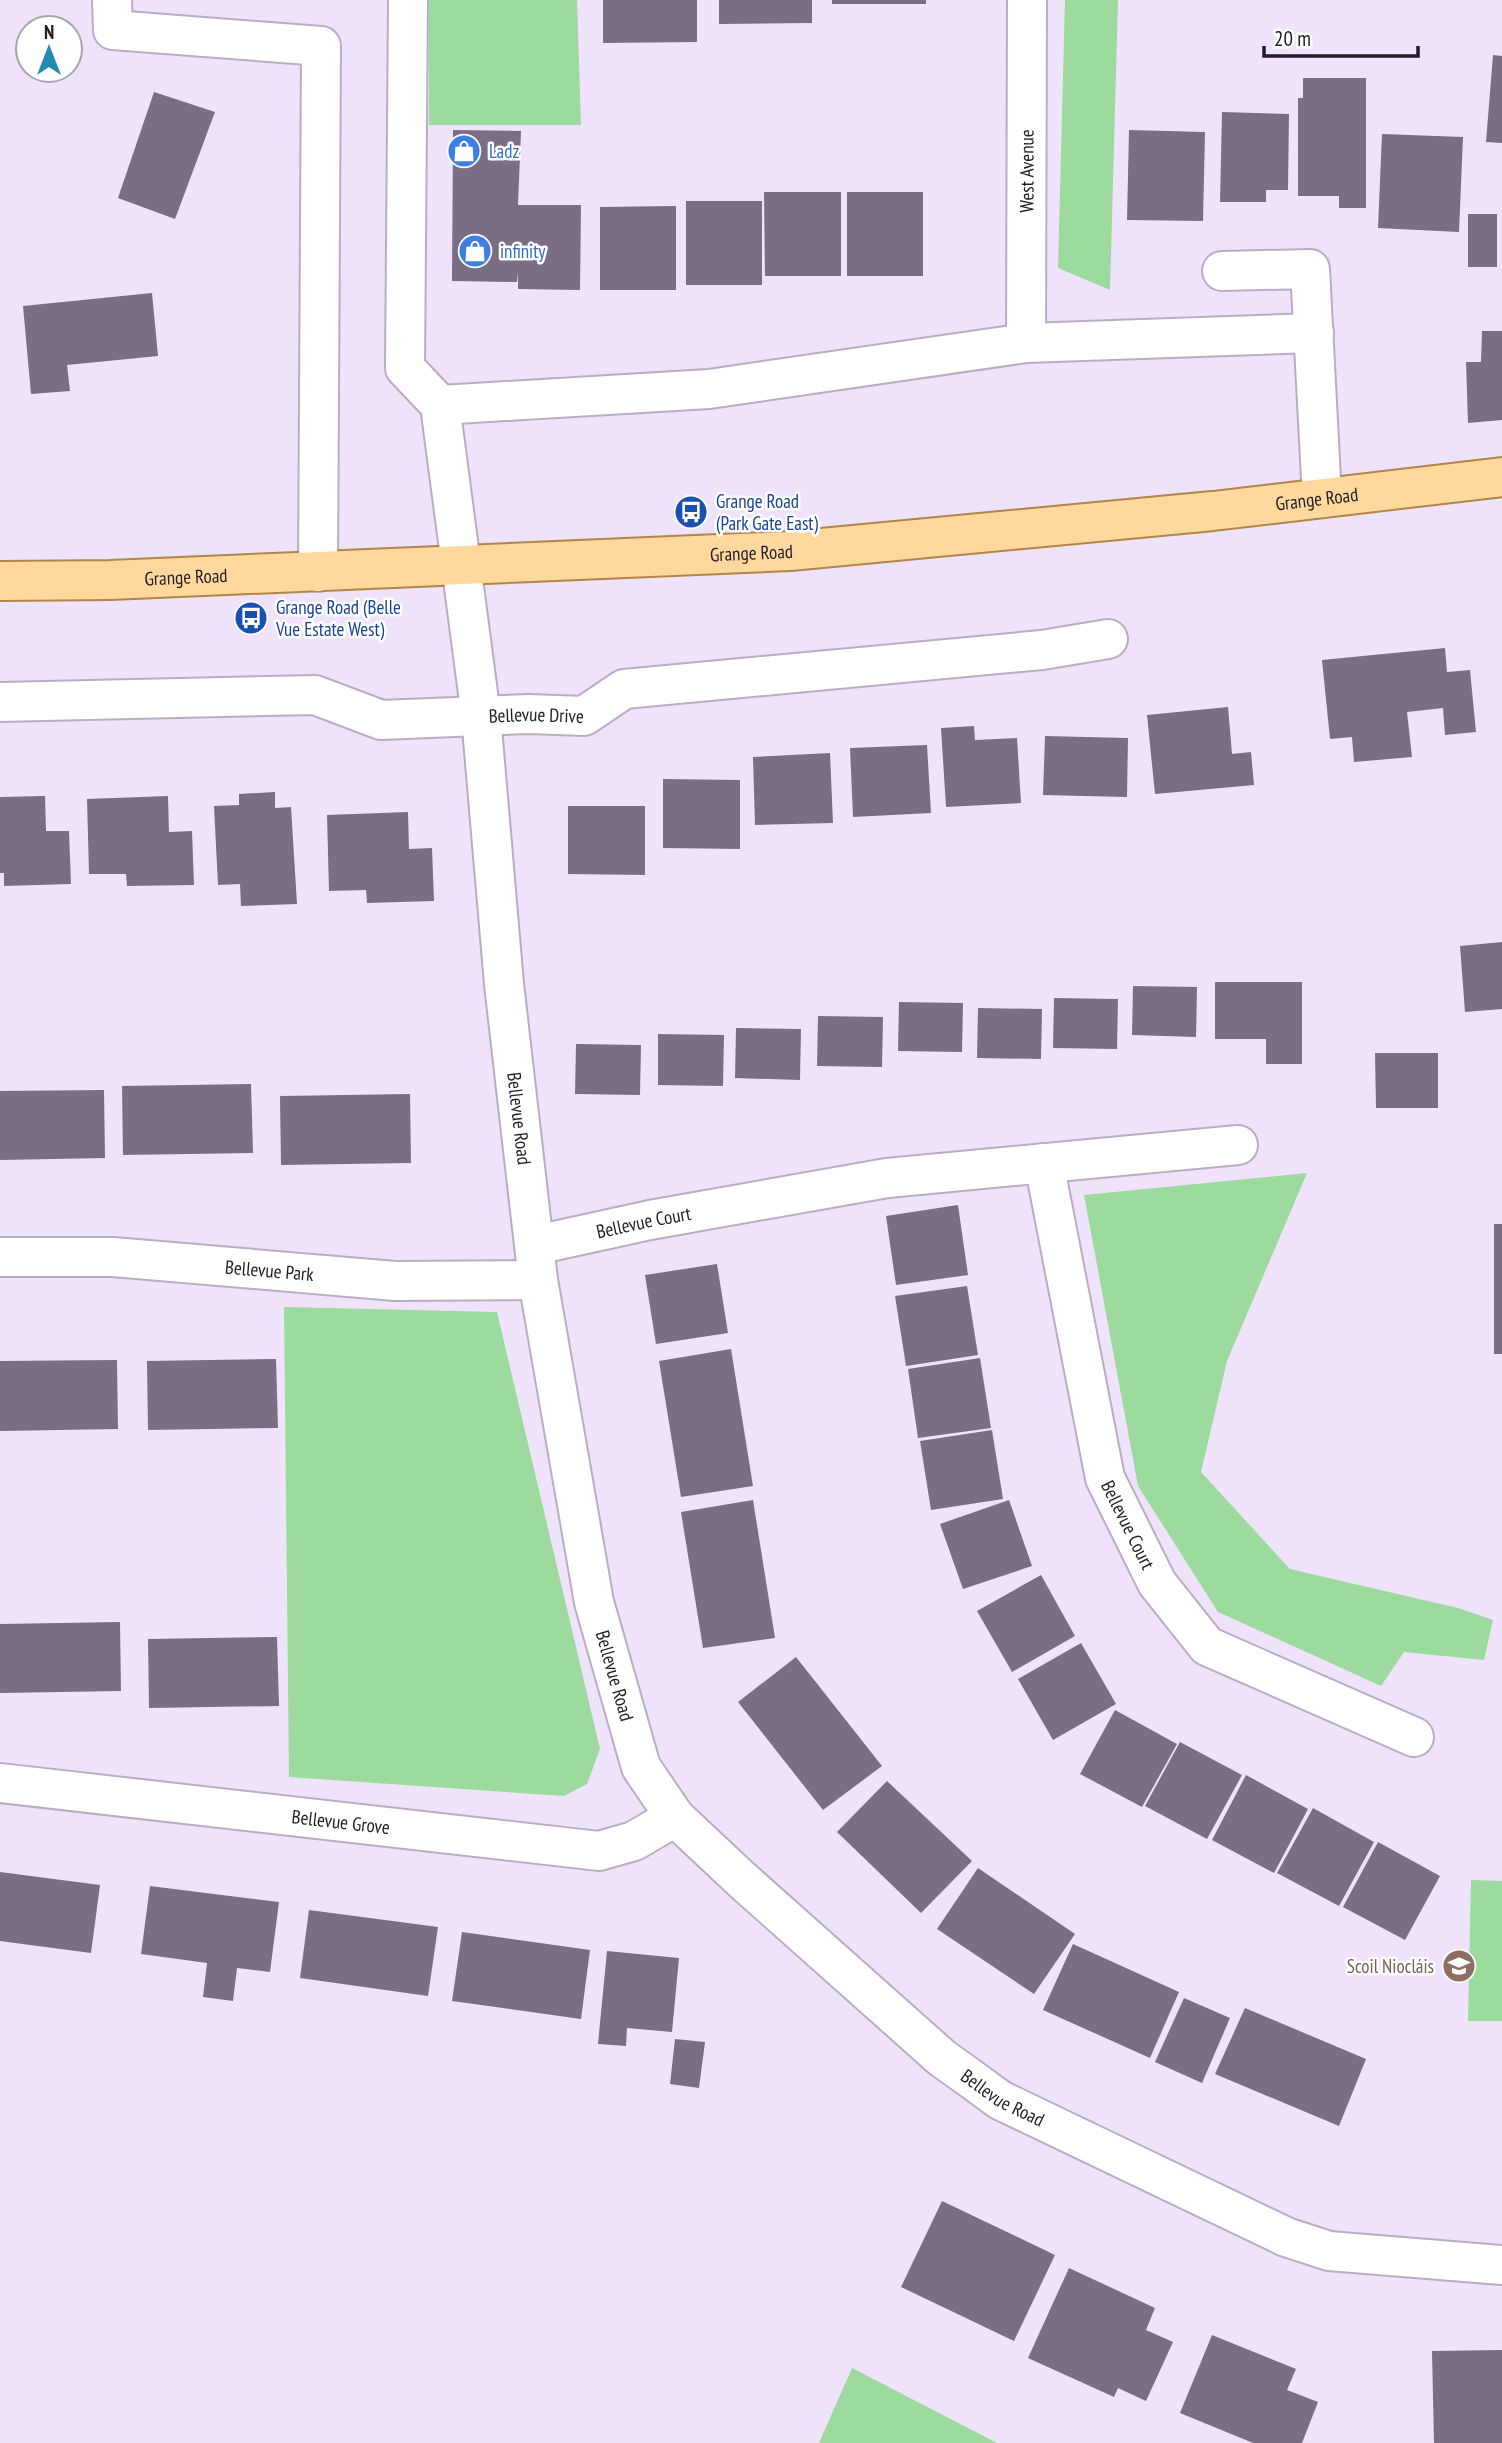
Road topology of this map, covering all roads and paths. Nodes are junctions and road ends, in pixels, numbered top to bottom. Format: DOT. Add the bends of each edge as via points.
graph roads {
  1 [pos="112,0"];
  2 [pos="408,0"];
  3 [pos="1027,0"];
  4 [pos="1222,271"];
  5 [pos="1314,333"];
  6 [pos="1026,343"];
  7 [pos="440,405"];
  8 [pos="1502,477"];
  9 [pos="1322,498"];
  10 [pos="462,566"];
  11 [pos="318,572"];
  12 [pos="0,581"];
  13 [pos="1108,639"];
  14 [pos="0,702"];
  15 [pos="481,716"];
  16 [pos="1238,1146"];
  17 [pos="1044,1163"];
  18 [pos="0,1257"];
  19 [pos="537,1263"];
  20 [pos="1414,1738"];
  21 [pos="0,1783"];
  22 [pos="675,1817"];
  23 [pos="1502,2265"];
  1 -- 11 [label="street" via="113,30 321,46"];
  2 -- 7 [label="street" via="405,368"];
  3 -- 6 [label="street, West Avenue"];
  4 -- 5 [label="street" via="1310,269"];
  5 -- 6 [label="street"];
  5 -- 9 [label="street"];
  6 -- 7 [label="street" via="709,389"];
  7 -- 10 [label="street, Bellevue Road"];
  8 -- 9 [label="main road, Grange Road"];
  9 -- 10 [label="main road, Grange Road" via="790,551"];
  10 -- 11 [label="main road, Grange Road"];
  10 -- 15 [label="street, Bellevue Road"];
  11 -- 12 [label="main road, Grange Road"];
  13 -- 15 [label="street, Bellevue Drive" via="1042,650 624,690 584,716"];
  14 -- 15 [label="street, Bellevue Drive" via="315,695 381,720"];
  15 -- 19 [label="street, Bellevue Road" via="504,984"];
  16 -- 17 [label="street, Bellevue Court"];
  17 -- 19 [label="street, Bellevue Court" via="887,1178 650,1220"];
  17 -- 20 [label="street, Bellevue Court" via="1105,1478 1157,1583 1207,1646"];
  18 -- 19 [label="street, Bellevue Park" via="113,1257 395,1282"];
  19 -- 22 [label="street, Bellevue Road" via="594,1602 641,1767"];
  21 -- 22 [label="street, Bellevue Grove" via="599,1851 634,1841"];
  22 -- 23 [label="street, Bellevue Road" via="942,2058 1000,2100 1286,2237 1329,2251"];
}
